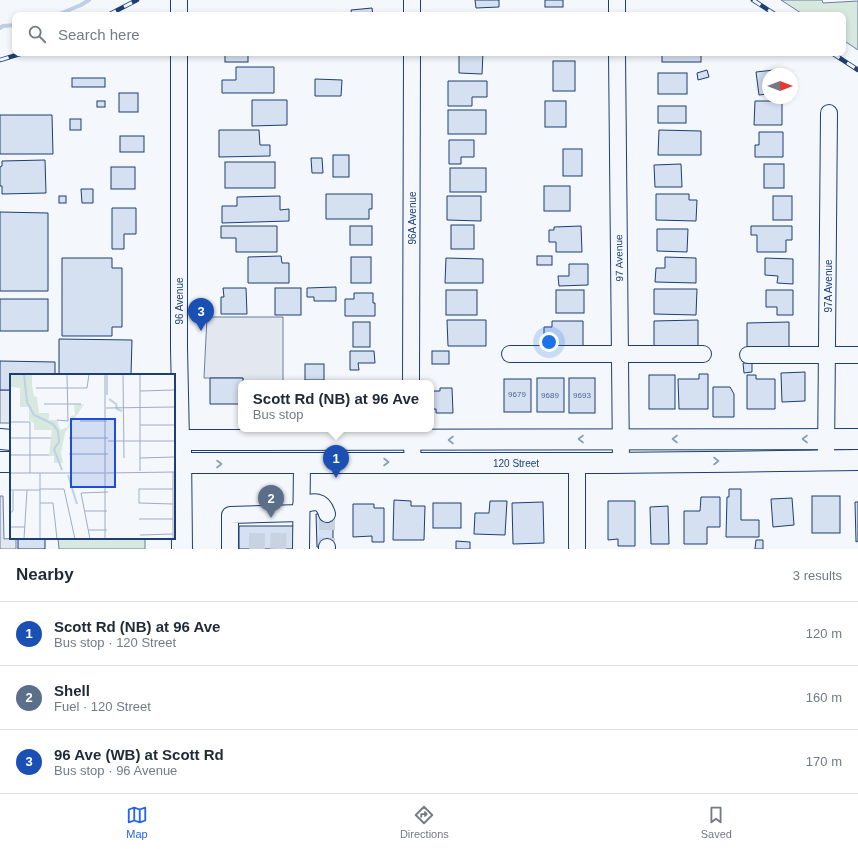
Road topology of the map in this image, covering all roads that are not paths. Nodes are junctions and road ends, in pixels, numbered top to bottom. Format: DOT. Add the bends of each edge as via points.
graph roads {
  1 [pos="179,0"];
  2 [pos="412,0"];
  3 [pos="616,0"];
  4 [pos="179,12"];
  5 [pos="412,12"];
  6 [pos="617,12"];
  7 [pos="179,56"];
  8 [pos="412,56"];
  9 [pos="617,56"];
  10 [pos="829,113"];
  11 [pos="510,354"];
  12 [pos="620,354"];
  13 [pos="703,354"];
  14 [pos="858,354"];
  15 [pos="748,355"];
  16 [pos="827,355"];
  17 [pos="412,380"];
  18 [pos="412,434"];
  19 [pos="0,439"];
  20 [pos="620,439"];
  21 [pos="827,439"];
  22 [pos="858,439"];
  23 [pos="10,440"];
  24 [pos="177,440"];
  25 [pos="826,460"];
  26 [pos="858,460"];
  27 [pos="413,462"];
  28 [pos="620,462"];
  29 [pos="177,463"];
  30 [pos="577,463"];
  31 [pos="302,464"];
  32 [pos="301,509"];
  33 [pos="327,514"];
  34 [pos="182,549"];
  35 [pos="230,549"];
  36 [pos="301,549"];
  37 [pos="577,549"];
  1 -- 4 [label="street"];
  2 -- 5 [label="street"];
  3 -- 6 [label="street"];
  7 -- 24 [label="street, 96 Avenue"];
  8 -- 17 [label="street, 96A Avenue"];
  9 -- 12 [label="street, 97 Avenue"];
  10 -- 16 [label="street, 97A Avenue"];
  11 -- 12 [label="street"];
  12 -- 13 [label="street"];
  12 -- 20 [label="street, 97 Avenue"];
  14 -- 16 [label="street"];
  15 -- 16 [label="street"];
  16 -- 21 [label="street, 97A Avenue"];
  20 -- 18 [label="main road, one-way"];
  18 -- 24 [label="main road"];
  18 -- 27 [label="street"];
  19 -- 23 [label="main road"];
  21 -- 20 [label="main road, one-way"];
  20 -- 28 [label="street, 97 Avenue"];
  21 -- 22 [label="main road"];
  21 -- 25 [label="street, 97A Avenue"];
  24 -- 29 [label="main road, 96 Avenue"];
  25 -- 26 [label="main road, 120 Street"];
  28 -- 25 [label="main road, 120 Street, one-way"];
  27 -- 30 [label="main road, 120 Street"];
  31 -- 27 [label="main road, 120 Street, one-way"];
  28 -- 30 [label="main road, 120 Street"];
  29 -- 31 [label="main road, 120 Street, one-way"];
  29 -- 34 [label="main road, 96 Avenue"];
  30 -- 37 [label="street"];
  31 -- 32 [label="street"];
  32 -- 33 [label="street" via="314,502 325,507"];
  32 -- 35 [label="street" via="279,520 257,520 230,515"];
  32 -- 36 [label="street"];
}
